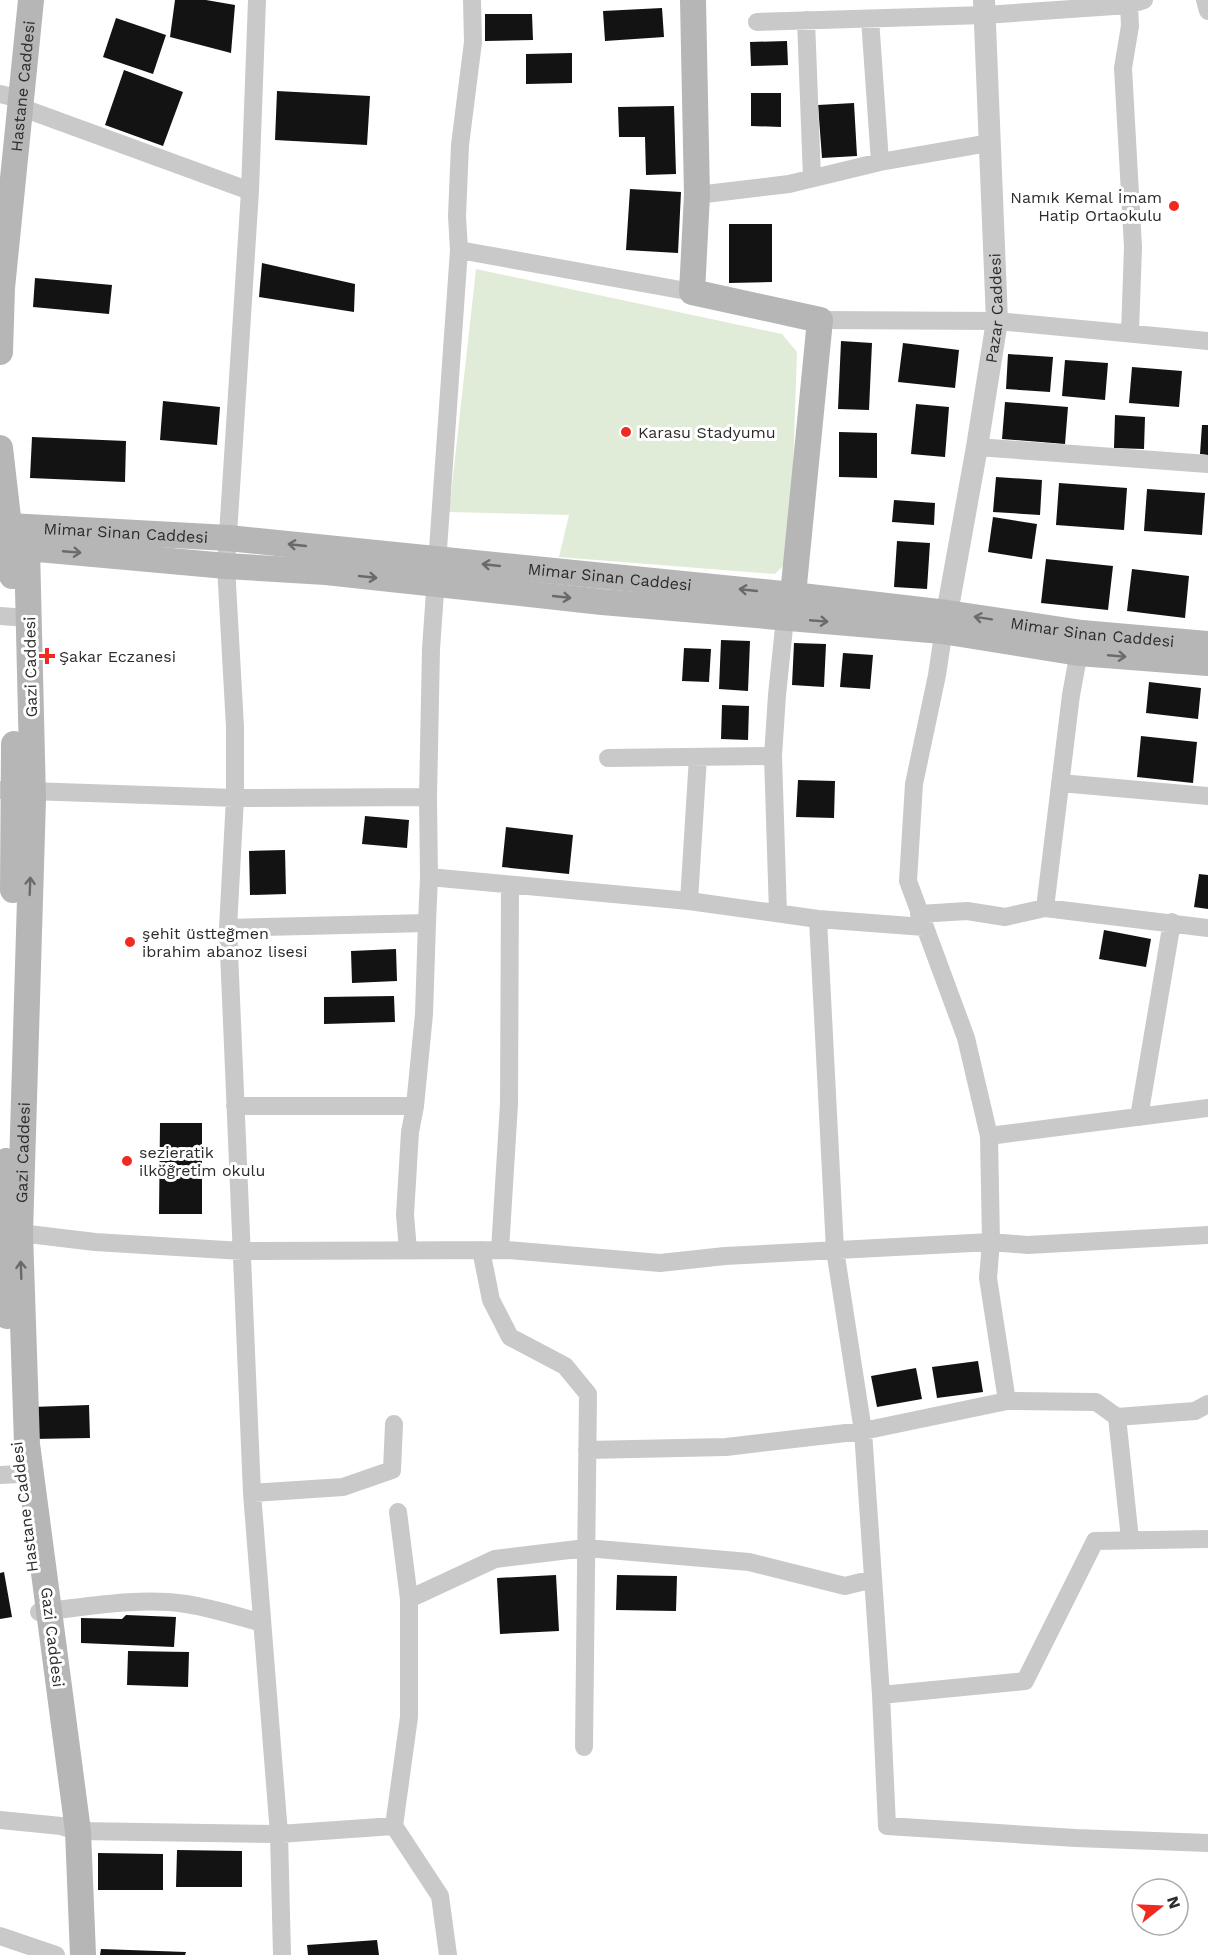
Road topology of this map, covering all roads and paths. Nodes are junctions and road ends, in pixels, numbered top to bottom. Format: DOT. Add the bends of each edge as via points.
graph roads {
  1 [pos="31,0"];
  2 [pos="257,0"];
  3 [pos="472,0"];
  4 [pos="693,0"];
  5 [pos="1206,0"];
  6 [pos="1136,3"];
  7 [pos="985,8"];
  8 [pos="1208,11"];
  9 [pos="870,19"];
  10 [pos="806,20"];
  11 [pos="757,22"];
  12 [pos="14,100"];
  13 [pos="989,142"];
  14 [pos="880,162"];
  15 [pos="812,178"];
  16 [pos="250,191"];
  17 [pos="697,195"];
  18 [pos="459,250"];
  19 [pos="1,288"];
  20 [pos="692,292"];
  21 [pos="820,320"];
  22 [pos="997,321"];
  23 [pos="1130,333"];
  24 [pos="1208,340"];
  25 [pos="0,352"];
  26 [pos="977,447"];
  27 [pos="0,448"];
  28 [pos="1208,464"];
  29 [pos="9,526"];
  30 [pos="228,538"];
  31 [pos="27,548"];
  32 [pos="226,566"];
  33 [pos="435,572"];
  34 [pos="789,607"];
  35 [pos="14,617"];
  36 [pos="944,622"];
  37 [pos="1080,643"];
  38 [pos="1208,644"];
  39 [pos="1208,663"];
  40 [pos="773,756"];
  41 [pos="698,757"];
  42 [pos="608,758"];
  43 [pos="1060,783"];
  44 [pos="16,789"];
  45 [pos="1208,796"];
  46 [pos="428,797"];
  47 [pos="235,798"];
  48 [pos="429,877"];
  49 [pos="510,885"];
  50 [pos="689,901"];
  51 [pos="1045,908"];
  52 [pos="778,913"];
  53 [pos="818,919"];
  54 [pos="921,920"];
  55 [pos="1172,922"];
  56 [pos="427,923"];
  57 [pos="228,928"];
  58 [pos="1208,928"];
  59 [pos="236,1106"];
  60 [pos="416,1106"];
  61 [pos="1208,1108"];
  62 [pos="1139,1117"];
  63 [pos="989,1136"];
  64 [pos="7,1234"];
  65 [pos="1208,1235"];
  66 [pos="991,1242"];
  67 [pos="408,1250"];
  68 [pos="491,1250"];
  69 [pos="835,1250"];
  70 [pos="242,1251"];
  71 [pos="1007,1401"];
  72 [pos="1208,1404"];
  73 [pos="1117,1417"];
  74 [pos="394,1424"];
  75 [pos="863,1431"];
  76 [pos="587,1450"];
  77 [pos="9,1474"];
  78 [pos="252,1493"];
  79 [pos="398,1512"];
  80 [pos="1130,1539"];
  81 [pos="1208,1539"];
  82 [pos="586,1548"];
  83 [pos="873,1579"];
  84 [pos="409,1599"];
  85 [pos="44,1612"];
  86 [pos="262,1623"];
  87 [pos="881,1695"];
  88 [pos="584,1747"];
  89 [pos="0,1820"];
  90 [pos="394,1826"];
  91 [pos="69,1829"];
  92 [pos="279,1834"];
  93 [pos="1208,1843"];
  94 [pos="0,1936"];
  95 [pos="56,1955"];
  96 [pos="68,1955"];
  97 [pos="83,1955"];
  98 [pos="282,1955"];
  99 [pos="448,1955"];
  1 -- 12 [label="main road, Hastane Caddesi"];
  2 -- 16 [label="street"];
  3 -- 18 [label="street" via="474,42 460,145"];
  4 -- 17 [label="main road"];
  5 -- 8 [label="street"];
  6 -- 7 [label="street"];
  6 -- 23 [label="street" via="1123,68 1133,247"];
  7 -- 9 [label="street"];
  7 -- 13 [label="street, Pazar Caddesi"];
  9 -- 10 [label="street"];
  9 -- 14 [label="street"];
  10 -- 11 [label="street"];
  10 -- 15 [label="street"];
  12 -- 16 [label="street"];
  12 -- 19 [label="main road, Hastane Caddesi"];
  13 -- 14 [label="street"];
  13 -- 22 [label="street, Pazar Caddesi"];
  14 -- 15 [label="street"];
  15 -- 17 [label="street"];
  16 -- 30 [label="street"];
  17 -- 20 [label="main road"];
  18 -- 20 [label="street"];
  18 -- 33 [label="street"];
  19 -- 25 [label="main road, Hastane Caddesi"];
  20 -- 21 [label="main road"];
  21 -- 22 [label="street"];
  21 -- 34 [label="main road"];
  22 -- 23 [label="street"];
  22 -- 26 [label="street, Pazar Caddesi"];
  23 -- 24 [label="street"];
  26 -- 28 [label="street"];
  26 -- 36 [label="street, Pazar Caddesi"];
  27 -- 29 [label="main road, Hastane Caddesi"];
  29 -- 30 [label="main road, Mimar Sinan Caddesi"];
  29 -- 31 [label="main road"];
  29 -- 35 [label="main road, Hastane Caddesi"];
  30 -- 32 [label="street"];
  33 -- 30 [label="main road, Mimar Sinan Caddesi, one-way"];
  31 -- 32 [label="main road, one-way"];
  31 -- 35 [label="main road, Gazi Caddesi"];
  32 -- 33 [label="main road, Mimar Sinan Caddesi, one-way" via="326,572"];
  32 -- 47 [label="street"];
  33 -- 34 [label="main road, Mimar Sinan Caddesi"];
  33 -- 46 [label="street"];
  34 -- 36 [label="main road, Mimar Sinan Caddesi"];
  34 -- 40 [label="street"];
  35 -- 44 [label="main road, Hastane Caddesi"];
  36 -- 37 [label="main road, Mimar Sinan Caddesi"];
  36 -- 54 [label="street" via="914,784 908,881"];
  37 -- 38 [label="main road, Mimar Sinan Caddesi"];
  37 -- 39 [label="main road, Mimar Sinan Caddesi, one-way"];
  37 -- 43 [label="street"];
  40 -- 41 [label="street"];
  40 -- 52 [label="street"];
  41 -- 42 [label="street"];
  41 -- 50 [label="street"];
  43 -- 45 [label="street"];
  43 -- 51 [label="street"];
  44 -- 47 [label="street"];
  44 -- 64 [label="main road, Hastane Caddesi"];
  46 -- 47 [label="street"];
  46 -- 48 [label="street"];
  47 -- 57 [label="street"];
  48 -- 49 [label="street"];
  48 -- 56 [label="street"];
  49 -- 50 [label="street"];
  49 -- 68 [label="street" via="509,1104"];
  50 -- 52 [label="street"];
  51 -- 54 [label="street" via="1005,917 966,911"];
  51 -- 55 [label="street"];
  52 -- 53 [label="street"];
  53 -- 54 [label="street"];
  53 -- 69 [label="street"];
  54 -- 63 [label="street" via="966,1038"];
  55 -- 58 [label="street"];
  55 -- 62 [label="street"];
  56 -- 57 [label="street"];
  56 -- 60 [label="street"];
  57 -- 59 [label="street"];
  59 -- 60 [label="street"];
  59 -- 70 [label="street"];
  60 -- 67 [label="street" via="410,1132 405,1215"];
  61 -- 62 [label="street"];
  62 -- 63 [label="street"];
  63 -- 66 [label="street"];
  64 -- 70 [label="street"];
  64 -- 77 [label="main road, Hastane Caddesi"];
  85 -- 64 [label="main road, Gazi Caddesi, one-way"];
  65 -- 66 [label="street" via="1028,1245"];
  66 -- 69 [label="street"];
  66 -- 71 [label="street" via="988,1278"];
  67 -- 68 [label="street"];
  67 -- 70 [label="street"];
  68 -- 69 [label="street" via="660,1263"];
  68 -- 76 [label="street" via="491,1300 510,1337 565,1366 588,1394"];
  69 -- 75 [label="street"];
  70 -- 78 [label="street"];
  71 -- 73 [label="street" via="1096,1402"];
  71 -- 75 [label="street"];
  72 -- 73 [label="street" via="1195,1411"];
  73 -- 80 [label="street"];
  74 -- 78 [label="street" via="392,1470 343,1487"];
  75 -- 76 [label="street" via="726,1447"];
  75 -- 83 [label="street"];
  76 -- 82 [label="street"];
  77 -- 85 [label="main road, Hastane Caddesi"];
  78 -- 86 [label="street"];
  79 -- 84 [label="street"];
  80 -- 81 [label="street"];
  80 -- 87 [label="street" via="1095,1541 1025,1681"];
  82 -- 83 [label="street" via="749,1562 845,1586"];
  82 -- 84 [label="street" via="495,1559"];
  82 -- 88 [label="street"];
  83 -- 87 [label="street"];
  84 -- 90 [label="street" via="409,1717"];
  85 -- 86 [label="street" via="133,1602 184,1604"];
  85 -- 91 [label="main road, Hastane Caddesi"];
  86 -- 92 [label="street"];
  87 -- 93 [label="street" via="887,1826"];
  89 -- 91 [label="street"];
  90 -- 92 [label="street"];
  90 -- 99 [label="street" via="440,1896"];
  91 -- 92 [label="street"];
  91 -- 96 [label="main road, Hastane Caddesi"];
  91 -- 97 [label="main road"];
  92 -- 98 [label="street"];
  94 -- 95 [label="street"];
}
